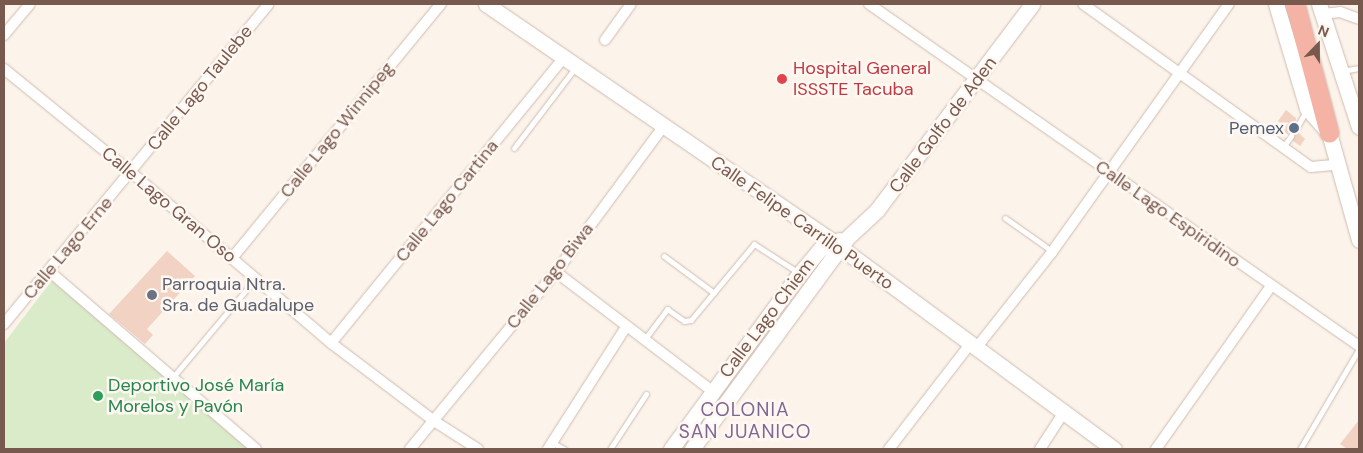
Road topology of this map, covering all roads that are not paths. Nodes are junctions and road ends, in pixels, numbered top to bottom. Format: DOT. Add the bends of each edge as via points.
graph roads {
  1 [pos="30,4"];
  2 [pos="268,4"];
  3 [pos="441,4"];
  4 [pos="486,4"];
  5 [pos="631,4"];
  6 [pos="869,4"];
  7 [pos="1032,4"];
  8 [pos="1083,4"];
  9 [pos="1229,4"];
  10 [pos="1276,4"];
  11 [pos="1295,4"];
  12 [pos="1320,7"];
  13 [pos="1359,19"];
  14 [pos="4,35"];
  15 [pos="605,40"];
  16 [pos="563,59"];
  17 [pos="576,68"];
  18 [pos="1359,68"];
  19 [pos="4,69"];
  20 [pos="1341,72"];
  21 [pos="1180,74"];
  22 [pos="977,81"];
  23 [pos="1307,108"];
  24 [pos="1298,125"];
  25 [pos="662,128"];
  26 [pos="1359,128"];
  27 [pos="1329,133"];
  28 [pos="1291,136"];
  29 [pos="1283,147"];
  30 [pos="514,148"];
  31 [pos="1336,165"];
  32 [pos="132,173"];
  33 [pos="1108,173"];
  34 [pos="1005,218"];
  35 [pos="1359,240"];
  36 [pos="840,243"];
  37 [pos="1052,252"];
  38 [pos="664,256"];
  39 [pos="233,257"];
  40 [pos="48,271"];
  41 [pos="556,272"];
  42 [pos="800,273"];
  43 [pos="257,278"];
  44 [pos="1272,286"];
  45 [pos="714,293"];
  46 [pos="4,322"];
  47 [pos="626,327"];
  48 [pos="644,340"];
  49 [pos="331,343"];
  50 [pos="974,345"];
  51 [pos="1359,347"];
  52 [pos="173,377"];
  53 [pos="712,391"];
  54 [pos="646,394"];
  55 [pos="1064,412"];
  56 [pos="434,421"];
  57 [pos="550,446"];
  58 [pos="256,449"];
  59 [pos="410,449"];
  60 [pos="478,449"];
  61 [pos="564,449"];
  62 [pos="610,449"];
  63 [pos="672,449"];
  64 [pos="692,449"];
  65 [pos="889,449"];
  66 [pos="1040,449"];
  67 [pos="1114,449"];
  68 [pos="1156,449"];
  69 [pos="1300,449"];
  1 -- 14 [label="street"];
  2 -- 32 [label="street, Calle Lago Taulebe"];
  3 -- 39 [label="street, Calle Lago Winnipeg"];
  4 -- 16 [label="street, Calle Felipe Carrillo Puerto"];
  5 -- 15 [label="street"];
  6 -- 22 [label="street, Calle Lago Espiridino"];
  7 -- 22 [label="street, Calle Golfo de Aden"];
  8 -- 21 [label="street"];
  9 -- 21 [label="street"];
  10 -- 23 [label="street"];
  11 -- 27 [label="highway"];
  12 -- 13 [label="street"];
  12 -- 20 [label="street"];
  16 -- 17 [label="street, Calle Felipe Carrillo Puerto"];
  16 -- 49 [label="street, Calle Lago Cartina"];
  17 -- 25 [label="street, Calle Felipe Carrillo Puerto"];
  17 -- 30 [label="lane"];
  18 -- 20 [label="lane"];
  19 -- 32 [label="street, Calle Lago Gran Oso"];
  20 -- 26 [label="street"];
  21 -- 29 [label="street"];
  21 -- 33 [label="street"];
  22 -- 33 [label="street, Calle Lago Espiridino"];
  22 -- 36 [label="street, Calle Golfo de Aden" via="877,210"];
  23 -- 24 [label="lane"];
  23 -- 27 [label="street"];
  25 -- 36 [label="street, Calle Felipe Carrillo Puerto"];
  25 -- 41 [label="street, Calle Lago Biwa"];
  27 -- 31 [label="street"];
  28 -- 29 [label="lane"];
  29 -- 31 [label="street" via="1311,167"];
  31 -- 35 [label="street"];
  32 -- 39 [label="street, Calle Lago Gran Oso"];
  32 -- 40 [label="street, Calle Lago Erne"];
  33 -- 37 [label="street"];
  33 -- 44 [label="street, Calle Lago Espiridino"];
  34 -- 37 [label="lane"];
  36 -- 42 [label="street, Calle Lago Chiem" via="820,249"];
  36 -- 50 [label="street, Calle Felipe Carrillo Puerto"];
  36 -- 64 [label="street, Calle Lago Chiem"];
  37 -- 50 [label="street"];
  38 -- 45 [label="lane"];
  39 -- 43 [label="street, Calle Lago Gran Oso"];
  40 -- 46 [label="street, Calle Lago Erne"];
  40 -- 52 [label="street"];
  41 -- 47 [label="street"];
  41 -- 56 [label="street, Calle Lago Biwa"];
  42 -- 45 [label="lane" via="754,244"];
  42 -- 53 [label="street, Calle Lago Chiem"];
  43 -- 49 [label="street, Calle Lago Gran Oso"];
  43 -- 52 [label="lane"];
  44 -- 51 [label="street, Calle Lago Espiridino"];
  44 -- 68 [label="street"];
  45 -- 48 [label="lane" via="688,322 667,309"];
  47 -- 48 [label="street"];
  47 -- 57 [label="street"];
  48 -- 53 [label="street"];
  49 -- 56 [label="street, Calle Lago Gran Oso"];
  50 -- 55 [label="street, Calle Felipe Carrillo Puerto"];
  50 -- 65 [label="street"];
  51 -- 69 [label="lane"];
  52 -- 58 [label="street"];
  53 -- 63 [label="street, Calle Lago Chiem"];
  54 -- 62 [label="lane"];
  55 -- 66 [label="street"];
  55 -- 67 [label="street, Calle Felipe Carrillo Puerto"];
  56 -- 59 [label="street, Calle Lago Biwa"];
  56 -- 60 [label="street, Calle Lago Gran Oso"];
  57 -- 61 [label="lane"];
}
